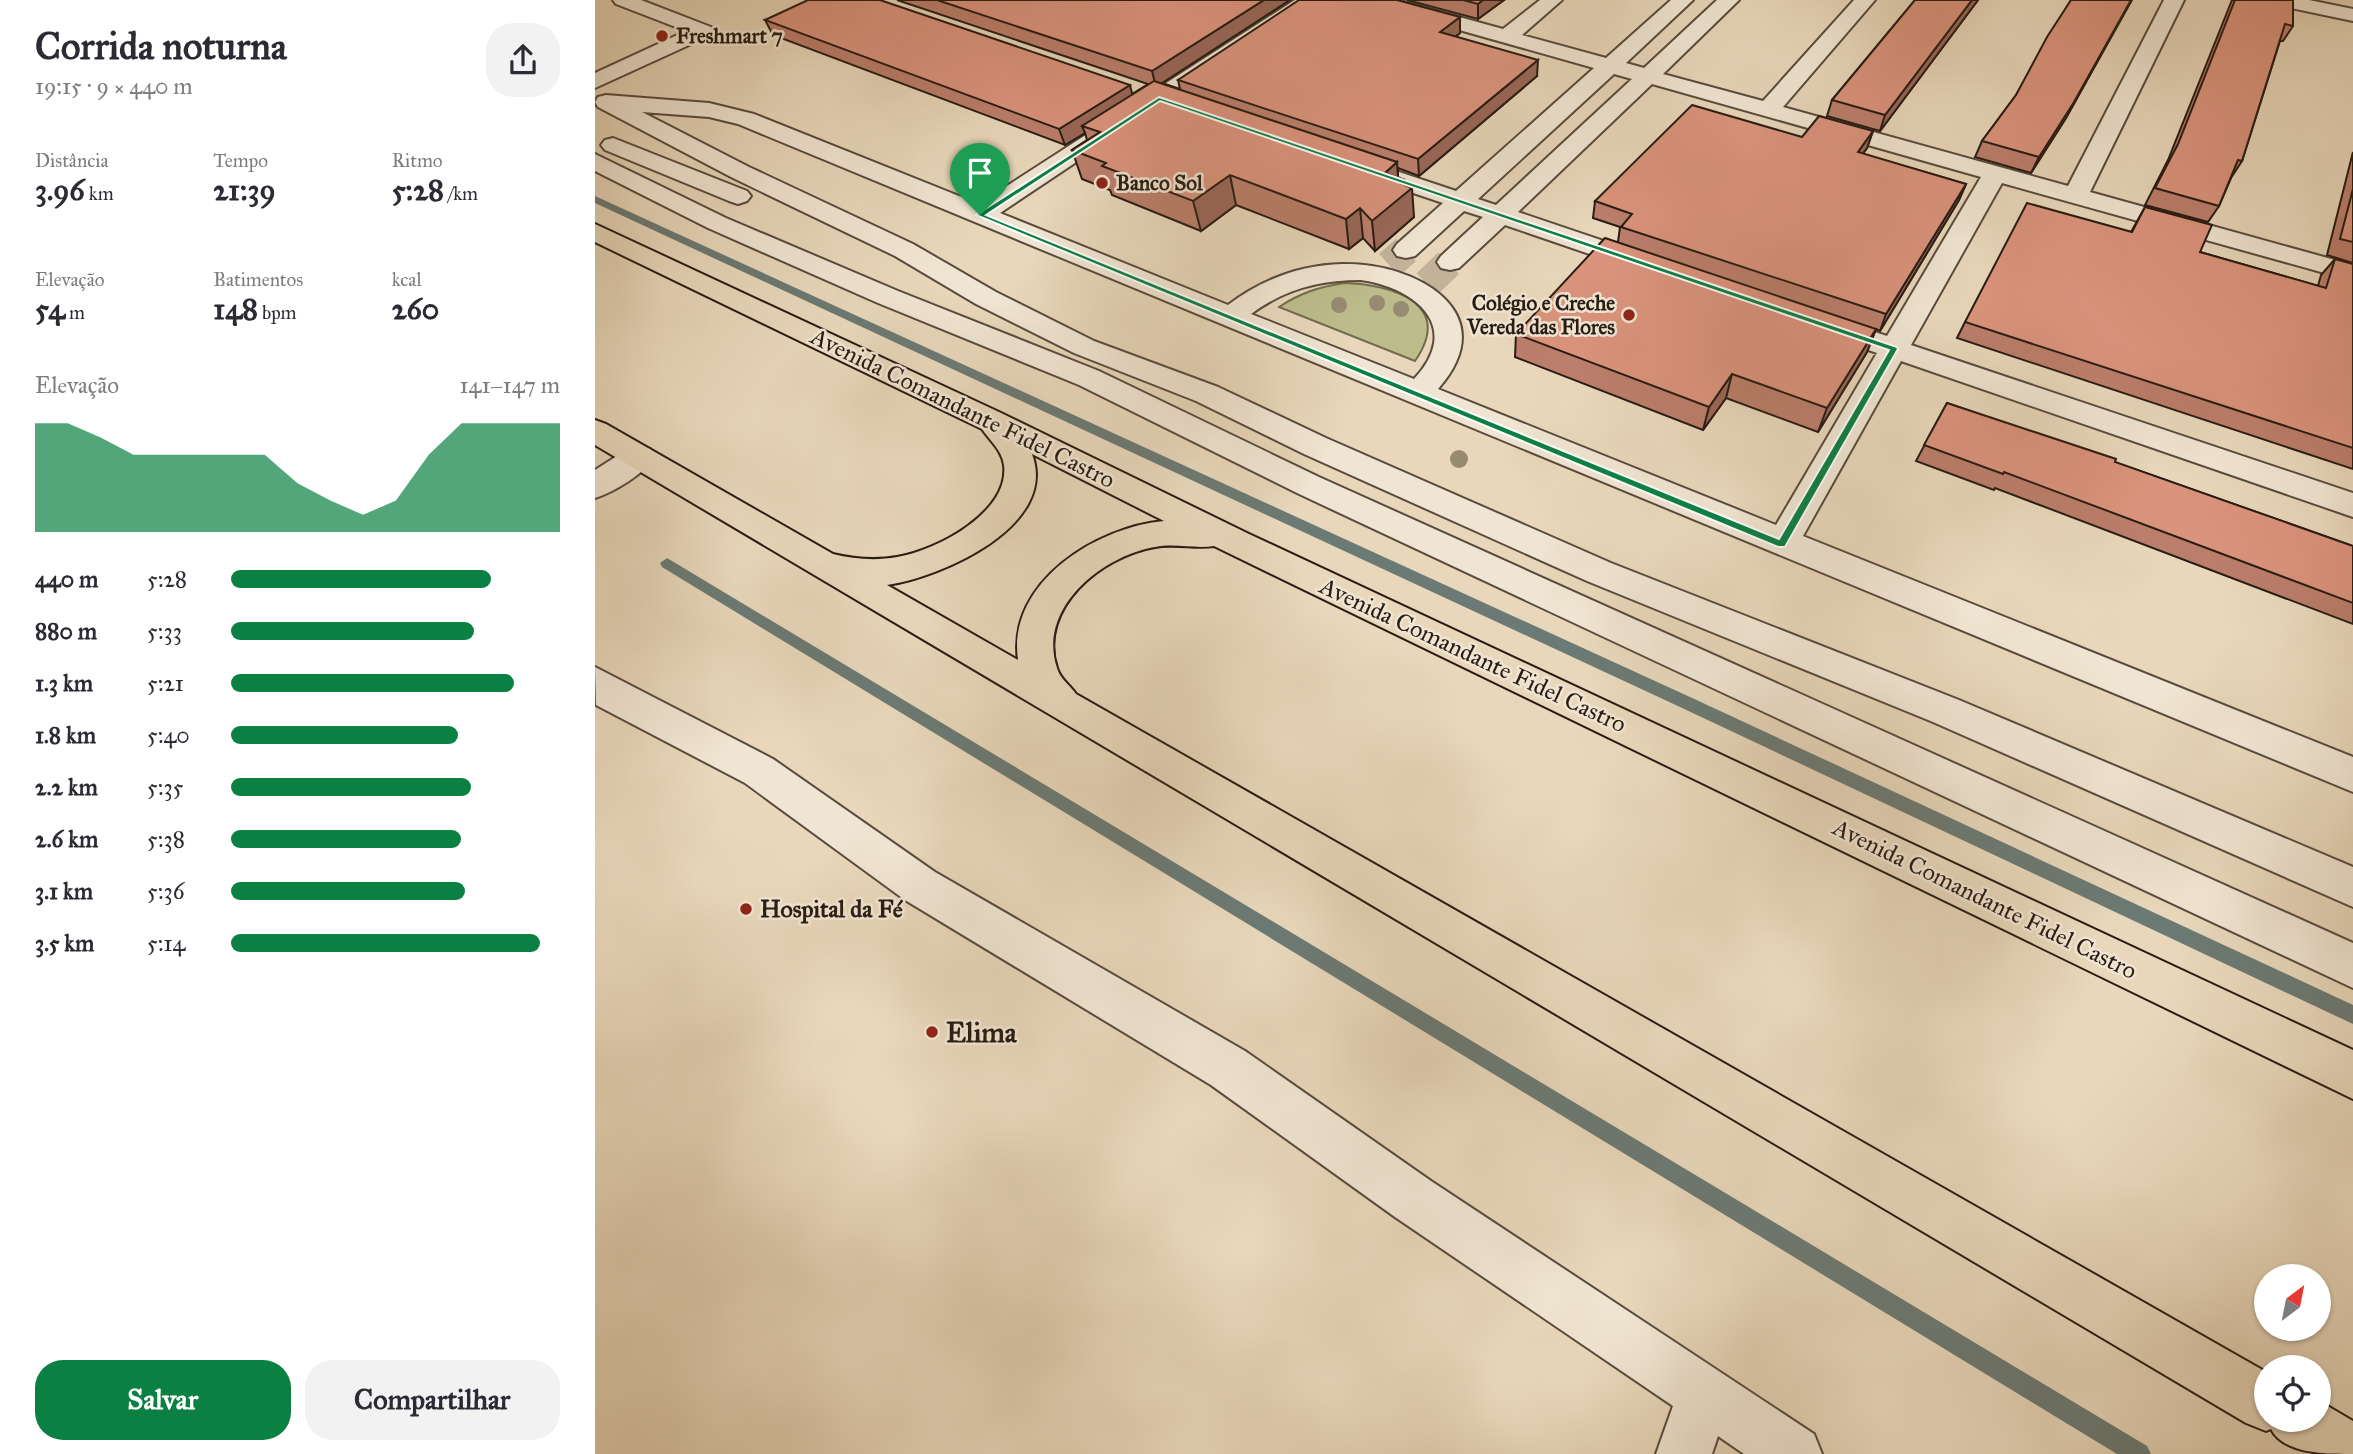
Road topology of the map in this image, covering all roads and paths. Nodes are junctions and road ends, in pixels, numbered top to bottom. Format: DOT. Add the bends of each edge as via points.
graph roads {
  1 [pos="623,0"];
  2 [pos="1309,0"];
  3 [pos="1374,0"];
  4 [pos="1552,0"];
  5 [pos="1683,0"];
  6 [pos="1729,0"];
  7 [pos="1865,0"];
  8 [pos="2174,0"];
  9 [pos="2279,0"];
  10 [pos="2353,15"];
  11 [pos="1506,37"];
  12 [pos="1611,66"];
  13 [pos="1648,76"];
  14 [pos="1133,90"];
  15 [pos="599,94"];
  16 [pos="1159,99"];
  17 [pos="1185,108"];
  18 [pos="1768,110"];
  19 [pos="596,150"];
  20 [pos="1331,157"];
  21 [pos="1995,173"];
  22 [pos="2075,196"];
  23 [pos="1462,202"];
  24 [pos="980,215"];
  25 [pos="1501,215"];
  26 [pos="595,232"];
  27 [pos="1450,262"];
  28 [pos="1391,263"];
  29 [pos="1671,273"];
  30 [pos="2353,273"];
  31 [pos="986,298"];
  32 [pos="1230,317"];
  33 [pos="1802,317"];
  34 [pos="1894,349"];
  35 [pos="1417,394"];
  36 [pos="988,419"];
  37 [pos="595,430"];
  38 [pos="639,457"];
  39 [pos="595,486"];
  40 [pos="2353,505"];
  41 [pos="1237,543"];
  42 [pos="1782,544"];
  43 [pos="809,557"];
  44 [pos="595,682"];
  45 [pos="1071,710"];
  46 [pos="2353,775"];
  47 [pos="2353,887"];
  48 [pos="2353,966"];
  49 [pos="2353,1075"];
  50 [pos="1705,1394"];
  51 [pos="2254,1396"];
  52 [pos="2317,1432"];
  53 [pos="2353,1453"];
  54 [pos="1684,1454"];
  55 [pos="1794,1454"];
  1 -- 15 [label="street" via="704,31"];
  2 -- 16 [label="street"];
  3 -- 11 [label="street"];
  4 -- 11 [label="street"];
  5 -- 12 [label="street"];
  6 -- 13 [label="street"];
  7 -- 18 [label="street"];
  8 -- 22 [label="street"];
  9 -- 10 [label="street"];
  11 -- 12 [label="street"];
  12 -- 13 [label="street"];
  12 -- 23 [label="street"];
  13 -- 18 [label="street"];
  13 -- 25 [label="street"];
  14 -- 16 [label="street"];
  15 -- 24 [label="street" via="728,113"];
  15 -- 31 [label="street" via="740,172 904,250"];
  16 -- 17 [label="street"];
  16 -- 24 [label="street"];
  18 -- 21 [label="street"];
  19 -- 31 [label="street"];
  19 -- 48 [label="street" via="754,239 1089,378 1308,485"];
  20 -- 23 [label="street"];
  21 -- 22 [label="street"];
  21 -- 34 [label="street"];
  22 -- 30 [label="street"];
  23 -- 25 [label="street"];
  23 -- 28 [label="street"];
  24 -- 32 [label="street"];
  25 -- 27 [label="street"];
  25 -- 29 [label="street"];
  26 -- 36 [label="highway, Avenida Comandante Fidel Castro"];
  28 -- 32 [label="street" via="1288,281 1255,297"];
  28 -- 35 [label="street" via="1424,287 1449,334 1444,360"];
  31 -- 47 [label="street" via="1084,347 1207,394 1599,572 1947,711"];
  32 -- 35 [label="street"];
  33 -- 34 [label="street"];
  34 -- 40 [label="street"];
  34 -- 42 [label="street"];
  35 -- 42 [label="street"];
  36 -- 41 [label="highway, Avenida Comandante Fidel Castro"];
  36 -- 43 [label="highway" via="1015,444 1021,479 1010,504 972,541 937,559 878,572 840,569"];
  37 -- 38 [label="highway"];
  38 -- 39 [label="street"];
  38 -- 43 [label="highway"];
  41 -- 45 [label="highway" via="1204,534 1165,533 1106,551 1072,573 1040,619 1035,653 1046,685"];
  41 -- 49 [label="highway, Avenida Comandante Fidel Castro"];
  42 -- 46 [label="street"];
  43 -- 45 [label="highway"];
  44 -- 50 [label="street" via="609,694 759,771 920,886 1228,1068 1413,1199"];
  45 -- 51 [label="highway"];
  50 -- 54 [label="street"];
  50 -- 55 [label="street"];
  52 -- 53 [label="highway"];
}
